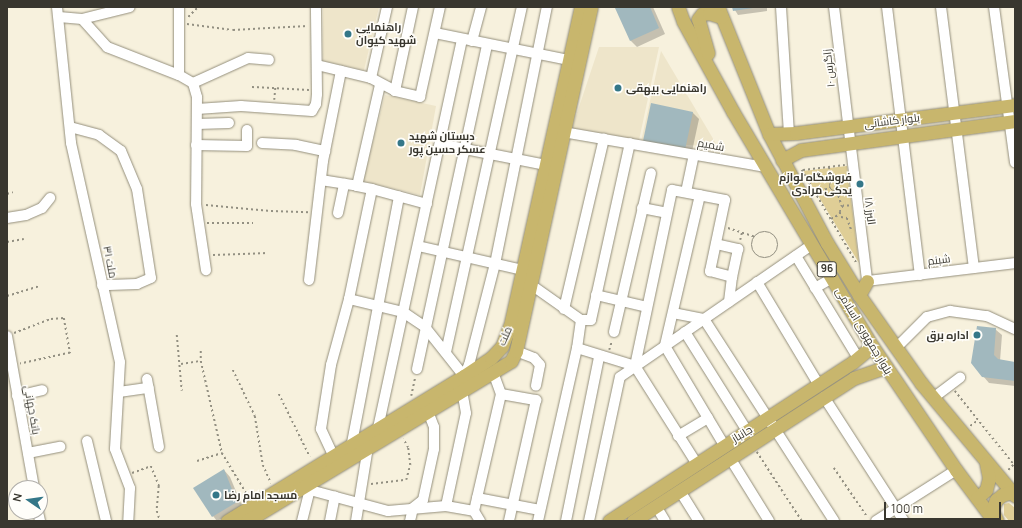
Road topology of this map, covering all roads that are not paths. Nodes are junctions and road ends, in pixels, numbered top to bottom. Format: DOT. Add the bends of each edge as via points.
graph roads {
  1 [pos="130,7"];
  2 [pos="179,7"];
  3 [pos="316,7"];
  4 [pos="387,7"];
  5 [pos="413,7"];
  6 [pos="440,7"];
  7 [pos="480,7"];
  8 [pos="522,7"];
  9 [pos="547,7"];
  10 [pos="581,7"];
  11 [pos="591,7"];
  12 [pos="678,7"];
  13 [pos="781,7"];
  14 [pos="834,7"];
  15 [pos="887,7"];
  16 [pos="941,7"];
  17 [pos="994,7"];
  18 [pos="58,12"];
  19 [pos="719,12"];
  20 [pos="82,20"];
  21 [pos="435,33"];
  22 [pos="467,40"];
  23 [pos="487,44"];
  24 [pos="513,48"];
  25 [pos="537,53"];
  26 [pos="269,60"];
  27 [pos="569,60"];
  28 [pos="317,65"];
  29 [pos="341,71"];
  30 [pos="180,75"];
  31 [pos="371,78"];
  32 [pos="193,83"];
  33 [pos="380,85"];
  34 [pos="394,91"];
  35 [pos="726,98"];
  36 [pos="1011,105"];
  37 [pos="197,109"];
  38 [pos="955,113"];
  39 [pos="899,120"];
  40 [pos="1012,121"];
  41 [pos="229,123"];
  42 [pos="197,124"];
  43 [pos="847,126"];
  44 [pos="70,128"];
  45 [pos="956,129"];
  46 [pos="247,130"];
  47 [pos="564,132"];
  48 [pos="789,133"];
  49 [pos="769,134"];
  50 [pos="902,136"];
  51 [pos="604,139"];
  52 [pos="262,143"];
  53 [pos="440,144"];
  54 [pos="630,144"];
  55 [pos="850,144"];
  56 [pos="196,146"];
  57 [pos="465,148"];
  58 [pos="325,151"];
  59 [pos="491,153"];
  60 [pos="796,153"];
  61 [pos="694,155"];
  62 [pos="516,159"];
  63 [pos="782,160"];
  64 [pos="1015,163"];
  65 [pos="546,165"];
  66 [pos="766,167"];
  67 [pos="651,173"];
  68 [pos="321,180"];
  69 [pos="344,184"];
  70 [pos="356,186"];
  71 [pos="372,189"];
  72 [pos="686,192"];
  73 [pos="700,195"];
  74 [pos="399,196"];
  75 [pos="50,198"];
  76 [pos="427,204"];
  77 [pos="642,208"];
  78 [pos="338,213"];
  79 [pos="667,213"];
  80 [pos="7,218"];
  81 [pos="716,244"];
  82 [pos="811,245"];
  83 [pos="418,246"];
  84 [pos="442,252"];
  85 [pos="796,256"];
  86 [pos="468,258"];
  87 [pos="1015,263"];
  88 [pos="495,264"];
  89 [pos="974,268"];
  90 [pos="206,270"];
  91 [pos="523,270"];
  92 [pos="920,275"];
  93 [pos="732,277"];
  94 [pos="832,278"];
  95 [pos="309,280"];
  96 [pos="757,282"];
  97 [pos="867,282"];
  98 [pos="530,284"];
  99 [pos="102,285"];
  100 [pos="815,288"];
  101 [pos="596,295"];
  102 [pos="859,295"];
  103 [pos="349,299"];
  104 [pos="621,301"];
  105 [pos="729,302"];
  106 [pos="378,305"];
  107 [pos="647,307"];
  108 [pos="564,309"];
  109 [pos="403,312"];
  110 [pos="673,313"];
  111 [pos="704,319"];
  112 [pos="581,320"];
  113 [pos="425,327"];
  114 [pos="1015,329"];
  115 [pos="614,332"];
  116 [pos="685,332"];
  117 [pos="7,339"];
  118 [pos="665,346"];
  119 [pos="872,346"];
  120 [pos="577,348"];
  121 [pos="896,348"];
  122 [pos="516,351"];
  123 [pos="446,352"];
  124 [pos="603,358"];
  125 [pos="858,358"];
  126 [pos="635,366"];
  127 [pos="886,367"];
  128 [pos="417,369"];
  129 [pos="493,372"];
  130 [pos="960,378"];
  131 [pos="465,384"];
  132 [pos="819,385"];
  133 [pos="536,386"];
  134 [pos="42,390"];
  135 [pos="119,392"];
  136 [pos="501,394"];
  137 [pos="17,396"];
  138 [pos="824,397"];
  139 [pos="933,398"];
  140 [pos="428,411"];
  141 [pos="708,418"];
  142 [pos="767,418"];
  143 [pos="378,428"];
  144 [pos="776,429"];
  145 [pos="747,431"];
  146 [pos="678,436"];
  147 [pos="87,441"];
  148 [pos="352,443"];
  149 [pos="724,445"];
  150 [pos="60,447"];
  151 [pos="368,447"];
  152 [pos="159,448"];
  153 [pos="28,453"];
  154 [pos="333,455"];
  155 [pos="730,458"];
  156 [pos="985,461"];
  157 [pos="697,464"];
  158 [pos="956,470"];
  159 [pos="33,480"];
  160 [pos="306,482"];
  161 [pos="680,490"];
  162 [pos="1013,494"];
  163 [pos="335,496"];
  164 [pos="477,498"];
  165 [pos="977,498"];
  166 [pos="360,502"];
  167 [pos="513,505"];
  168 [pos="446,506"];
  169 [pos="656,506"];
  170 [pos="413,508"];
  171 [pos="896,508"];
  172 [pos="540,510"];
  173 [pos="474,511"];
  174 [pos="386,516"];
  175 [pos="616,519"];
  176 [pos="106,521"];
  177 [pos="128,521"];
  178 [pos="227,521"];
  179 [pos="247,521"];
  180 [pos="302,521"];
  181 [pos="330,521"];
  182 [pos="356,521"];
  183 [pos="410,521"];
  184 [pos="480,521"];
  185 [pos="509,521"];
  186 [pos="538,521"];
  187 [pos="566,521"];
  188 [pos="589,521"];
  189 [pos="633,521"];
  190 [pos="665,521"];
  191 [pos="699,521"];
  192 [pos="769,521"];
  193 [pos="834,521"];
  194 [pos="876,521"];
  195 [pos="904,521"];
  196 [pos="994,521"];
  197 [pos="997,521"];
  1 -- 20 [label="street"];
  2 -- 30 [label="street"];
  3 -- 28 [label="street"];
  4 -- 31 [label="street"];
  5 -- 34 [label="street"];
  6 -- 21 [label="street"];
  7 -- 22 [label="street"];
  8 -- 24 [label="street"];
  9 -- 25 [label="street"];
  10 -- 27 [label="main road, ملت"];
  11 -- 47 [label="main road, ملت"];
  12 -- 35 [label="main road, بلوار جمهوری اسلامی / 96" via="683,21"];
  13 -- 48 [label="street"];
  14 -- 43 [label="street, زاگرس ۱۰"];
  15 -- 39 [label="street"];
  16 -- 38 [label="street"];
  17 -- 36 [label="street"];
  18 -- 20 [label="street"];
  18 -- 44 [label="street, ملت ۳۱"];
  19 -- 35 [label="main road" via="702,14 698,19 698,26"];
  19 -- 49 [label="main road, بلوار جمهوری اسلامی / 96"];
  20 -- 30 [label="street" via="107,47"];
  21 -- 22 [label="street"];
  21 -- 34 [label="street" via="420,97"];
  22 -- 23 [label="street"];
  22 -- 53 [label="street"];
  23 -- 24 [label="street"];
  23 -- 57 [label="street"];
  24 -- 25 [label="street"];
  24 -- 59 [label="street"];
  25 -- 27 [label="street"];
  25 -- 62 [label="street"];
  26 -- 32 [label="street" via="248,58"];
  27 -- 65 [label="main road, ملت"];
  28 -- 29 [label="street"];
  28 -- 37 [label="street" via="316,104 312,111 241,106"];
  29 -- 31 [label="street"];
  29 -- 58 [label="street"];
  30 -- 32 [label="street"];
  31 -- 33 [label="street"];
  32 -- 37 [label="street"];
  33 -- 34 [label="street"];
  33 -- 70 [label="street"];
  35 -- 66 [label="main road, بلوار جمهوری اسلامی / 96"];
  36 -- 38 [label="main road, بلوار کاشانی"];
  36 -- 40 [label="street"];
  37 -- 42 [label="street"];
  38 -- 39 [label="main road, بلوار کاشانی"];
  38 -- 45 [label="street"];
  39 -- 43 [label="main road, بلوار کاشانی"];
  39 -- 50 [label="street"];
  40 -- 45 [label="main road, بلوار کاشانی"];
  40 -- 64 [label="street"];
  41 -- 42 [label="street"];
  42 -- 56 [label="street"];
  43 -- 48 [label="main road, بلوار کاشانی"];
  43 -- 55 [label="street, زاگرس ۱۰"];
  44 -- 99 [label="street, ملت ۳۱" via="70,143"];
  44 -- 99 [label="street" via="99,135 121,151 137,189 151,278 137,284"];
  45 -- 50 [label="main road, بلوار کاشانی"];
  45 -- 89 [label="street"];
  46 -- 56 [label="street" via="247,146"];
  47 -- 51 [label="street, شمیم"];
  47 -- 98 [label="main road, ملت"];
  48 -- 49 [label="main road, بلوار کاشانی"];
  48 -- 60 [label="main road" via="788,144"];
  49 -- 63 [label="main road, بلوار جمهوری اسلامی / 96"];
  50 -- 55 [label="main road, بلوار کاشانی"];
  50 -- 92 [label="street"];
  51 -- 54 [label="street, شمیم"];
  51 -- 108 [label="street"];
  52 -- 58 [label="street" via="296,145"];
  53 -- 57 [label="street"];
  53 -- 76 [label="street"];
  54 -- 61 [label="street, شمیم"];
  54 -- 101 [label="street"];
  55 -- 60 [label="main road, بلوار کاشانی"];
  55 -- 97 [label="street, البرز ۱۸"];
  56 -- 90 [label="street" via="196,204"];
  57 -- 59 [label="street"];
  57 -- 84 [label="street"];
  58 -- 68 [label="street"];
  59 -- 62 [label="street"];
  59 -- 86 [label="street"];
  60 -- 63 [label="main road, بلوار کاشانی"];
  61 -- 66 [label="street, شمیم"];
  61 -- 72 [label="street"];
  62 -- 65 [label="street"];
  62 -- 88 [label="street"];
  63 -- 102 [label="main road, بلوار جمهوری اسلامی / 96"];
  65 -- 91 [label="main road, ملت"];
  66 -- 82 [label="main road, بلوار جمهوری اسلامی / 96"];
  67 -- 77 [label="street"];
  68 -- 69 [label="street"];
  68 -- 95 [label="street"];
  69 -- 70 [label="street"];
  69 -- 78 [label="street"];
  70 -- 71 [label="street"];
  71 -- 74 [label="street"];
  71 -- 103 [label="street"];
  72 -- 73 [label="street"];
  72 -- 79 [label="street" via="672,190"];
  73 -- 81 [label="street" via="725,200"];
  73 -- 110 [label="street"];
  74 -- 76 [label="street"];
  74 -- 106 [label="street"];
  75 -- 80 [label="street" via="42,208 32,213"];
  76 -- 83 [label="street"];
  77 -- 79 [label="street"];
  77 -- 104 [label="street"];
  79 -- 107 [label="street"];
  81 -- 93 [label="street" via="710,271"];
  81 -- 93 [label="street" via="738,249"];
  82 -- 85 [label="street"];
  82 -- 94 [label="main road, بلوار جمهوری اسلامی / 96"];
  83 -- 84 [label="street"];
  83 -- 109 [label="street"];
  84 -- 86 [label="street"];
  84 -- 113 [label="street"];
  85 -- 96 [label="street"];
  85 -- 100 [label="street"];
  86 -- 88 [label="street"];
  86 -- 123 [label="street"];
  87 -- 89 [label="street, شبنم"];
  88 -- 91 [label="street"];
  88 -- 131 [label="street"];
  89 -- 92 [label="street, شبنم"];
  91 -- 131 [label="main road, ملت" via="511,322 502,346"];
  92 -- 97 [label="street, شبنم"];
  93 -- 105 [label="street"];
  94 -- 100 [label="street"];
  94 -- 119 [label="main road, بلوار جمهوری اسلامی / 96"];
  96 -- 105 [label="street"];
  96 -- 132 [label="street"];
  97 -- 102 [label="main road"];
  98 -- 108 [label="street"];
  98 -- 122 [label="main road, ملت"];
  99 -- 135 [label="street, ملت ۳۱" via="120,362"];
  100 -- 125 [label="street"];
  101 -- 104 [label="street"];
  101 -- 112 [label="street" via="591,320"];
  102 -- 121 [label="main road, بلوار جمهوری اسلامی / 96"];
  103 -- 106 [label="street"];
  103 -- 154 [label="street" via="331,365 321,429"];
  104 -- 107 [label="street"];
  104 -- 115 [label="street"];
  105 -- 111 [label="street"];
  106 -- 109 [label="street"];
  106 -- 148 [label="street"];
  107 -- 126 [label="street"];
  108 -- 112 [label="street"];
  109 -- 113 [label="street"];
  109 -- 143 [label="street"];
  110 -- 111 [label="street"];
  110 -- 118 [label="street"];
  111 -- 116 [label="street"];
  111 -- 142 [label="street"];
  112 -- 120 [label="street"];
  113 -- 123 [label="street"];
  113 -- 128 [label="street"];
  114 -- 121 [label="street" via="987,316 950,311 927,317"];
  116 -- 118 [label="street"];
  116 -- 145 [label="street"];
  117 -- 137 [label="street, بانک جهانی"];
  118 -- 126 [label="street"];
  118 -- 141 [label="street"];
  119 -- 125 [label="main road, جانباز"];
  119 -- 127 [label="main road, بلوار جمهوری اسلامی / 96"];
  120 -- 124 [label="street"];
  120 -- 172 [label="street"];
  121 -- 139 [label="main road, بلوار جمهوری اسلامی / 96"];
  122 -- 129 [label="main road, ملت" via="511,361"];
  122 -- 133 [label="street" via="534,358 540,365"];
  123 -- 131 [label="street"];
  124 -- 126 [label="street"];
  124 -- 187 [label="street"];
  125 -- 132 [label="main road, جانباز"];
  126 -- 146 [label="street"];
  126 -- 188 [label="street" via="620,377"];
  127 -- 138 [label="main road, جانباز" via="854,378"];
  127 -- 158 [label="main road, بلوار جمهوری اسلامی / 96"];
  129 -- 131 [label="main road, ملت"];
  129 -- 136 [label="street"];
  130 -- 139 [label="street"];
  131 -- 140 [label="main road, ملت"];
  131 -- 143 [label="main road, ملت" via="409,410"];
  131 -- 168 [label="street" via="466,413"];
  132 -- 142 [label="main road, جانباز"];
  134 -- 137 [label="street"];
  135 -- 152 [label="street" via="148,383"];
  135 -- 177 [label="street, ملت ۳۱" via="115,448 130,488"];
  136 -- 164 [label="street"];
  136 -- 167 [label="street" via="536,400"];
  137 -- 153 [label="street, بانک جهانی"];
  138 -- 144 [label="main road, جانباز"];
  138 -- 171 [label="street"];
  139 -- 156 [label="main road, بلوار جمهوری اسلامی / 96"];
  140 -- 151 [label="main road, ملت"];
  140 -- 170 [label="street" via="434,426 434,450 422,500"];
  141 -- 146 [label="street"];
  141 -- 149 [label="street"];
  142 -- 144 [label="street"];
  142 -- 145 [label="main road, جانباز"];
  143 -- 148 [label="main road, ملت"];
  144 -- 155 [label="main road, جانباز"];
  144 -- 193 [label="street"];
  145 -- 149 [label="main road, جانباز"];
  146 -- 157 [label="street"];
  147 -- 176 [label="street"];
  148 -- 154 [label="main road, ملت"];
  149 -- 157 [label="main road, جانباز"];
  150 -- 153 [label="street"];
  151 -- 160 [label="main road, ملت"];
  151 -- 166 [label="street"];
  153 -- 159 [label="street, بانک جهانی"];
  154 -- 160 [label="main road, ملت" via="315,466"];
  155 -- 161 [label="main road, جانباز"];
  155 -- 192 [label="street"];
  156 -- 162 [label="main road, بلوار جمهوری اسلامی / 96"];
  156 -- 165 [label="main road" via="989,478 986,490"];
  157 -- 175 [label="main road, جانباز"];
  158 -- 165 [label="main road, بلوار جمهوری اسلامی / 96"];
  158 -- 171 [label="street"];
  160 -- 163 [label="street"];
  160 -- 178 [label="main road, ملت" via="274,490"];
  160 -- 179 [label="main road, ملت"];
  160 -- 180 [label="street"];
  161 -- 169 [label="main road, جانباز"];
  161 -- 191 [label="street"];
  162 -- 197 [label="main road" via="1002,495 996,500 992,510"];
  163 -- 166 [label="street"];
  163 -- 181 [label="street"];
  164 -- 167 [label="street"];
  164 -- 173 [label="street"];
  165 -- 196 [label="main road, بلوار جمهوری اسلامی / 96"];
  166 -- 174 [label="street"];
  166 -- 182 [label="street"];
  167 -- 172 [label="street"];
  167 -- 185 [label="street"];
  168 -- 170 [label="street"];
  168 -- 173 [label="street"];
  169 -- 189 [label="main road, جانباز"];
  169 -- 190 [label="street"];
  170 -- 174 [label="street"];
  170 -- 183 [label="street"];
  171 -- 194 [label="street"];
  171 -- 195 [label="street"];
  172 -- 186 [label="street"];
  173 -- 184 [label="street"];
}
